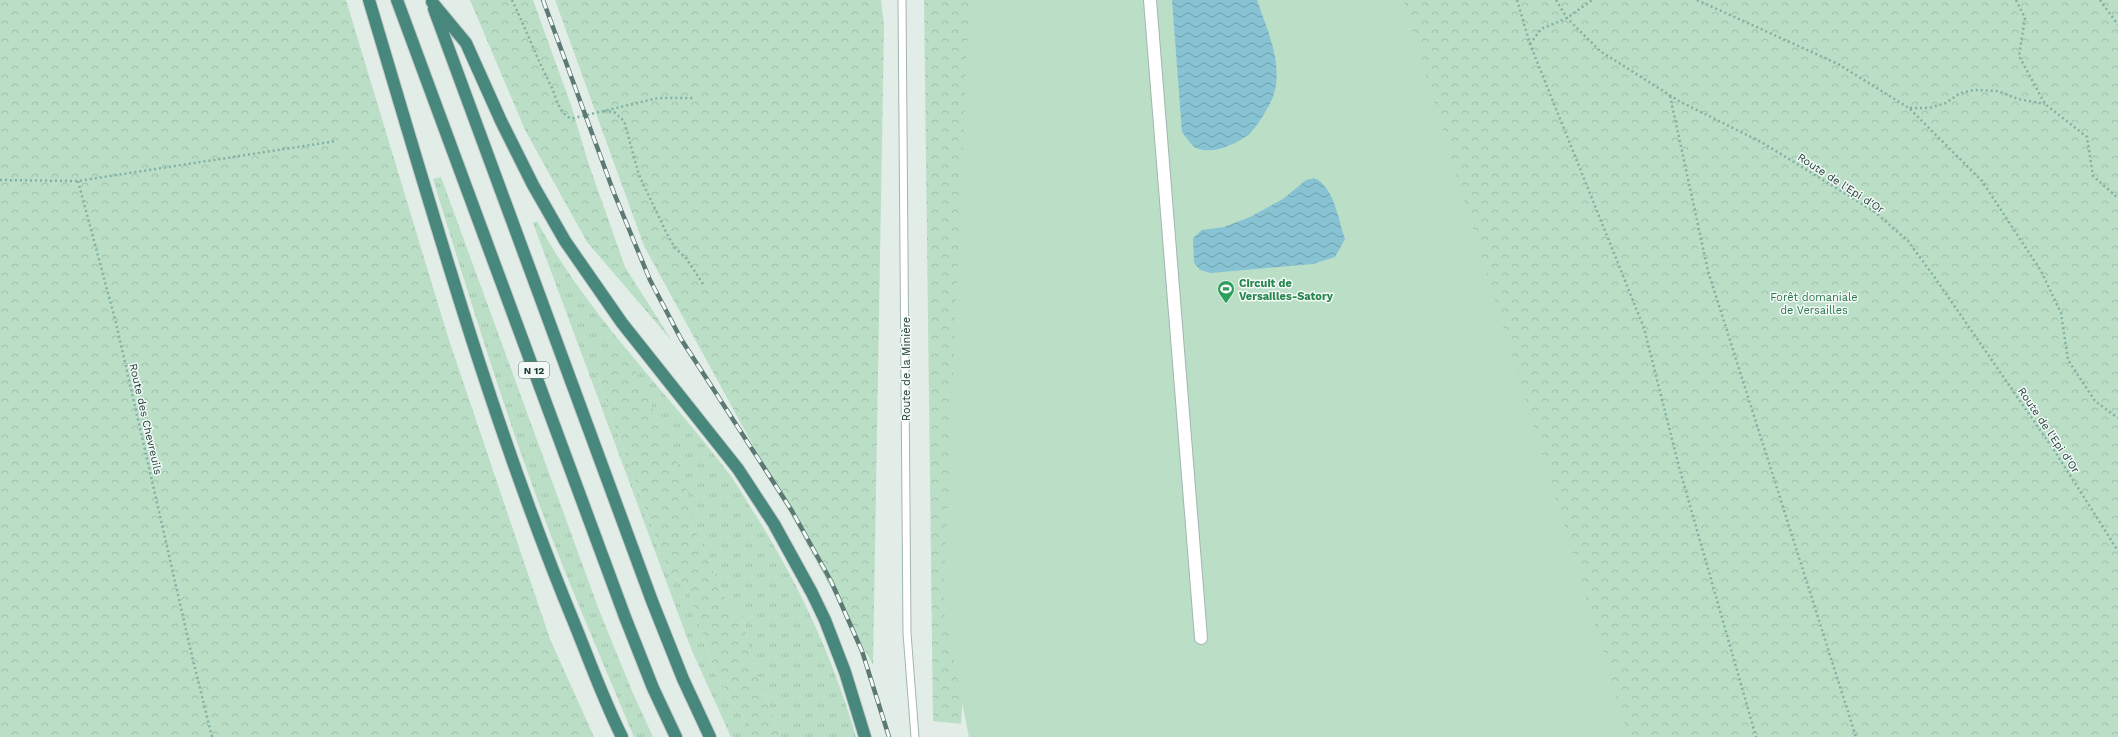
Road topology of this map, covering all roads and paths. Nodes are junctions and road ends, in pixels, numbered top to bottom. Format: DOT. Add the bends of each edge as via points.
graph roads {
  1 [pos="369,0"];
  2 [pos="397,0"];
  3 [pos="512,0"];
  4 [pos="902,0"];
  5 [pos="1150,0"];
  6 [pos="1517,0"];
  7 [pos="1556,0"];
  8 [pos="1592,0"];
  9 [pos="1697,0"];
  10 [pos="2016,0"];
  11 [pos="2100,0"];
  12 [pos="431,1"];
  13 [pos="1567,18"];
  14 [pos="2118,25"];
  15 [pos="1530,44"];
  16 [pos="1670,95"];
  17 [pos="693,98"];
  18 [pos="2045,104"];
  19 [pos="1910,108"];
  20 [pos="602,110"];
  21 [pos="336,142"];
  22 [pos="0,180"];
  23 [pos="78,182"];
  24 [pos="2118,198"];
  25 [pos="703,284"];
  26 [pos="2118,418"];
  27 [pos="2118,551"];
  28 [pos="1201,638"];
  29 [pos="212,737"];
  30 [pos="622,737"];
  31 [pos="676,737"];
  32 [pos="710,737"];
  33 [pos="865,737"];
  34 [pos="915,737"];
  35 [pos="1756,737"];
  36 [pos="1856,737"];
  1 -- 30 [label="highway" via="448,264 512,462 562,593"];
  2 -- 31 [label="highway, N 12" via="625,617 653,688"];
  3 -- 20 [label="path" via="560,108 566,116 574,118"];
  4 -- 34 [label="lane, Route de la Minière" via="907,633"];
  5 -- 28 [label="street"];
  6 -- 15 [label="path"];
  7 -- 13 [label="path, Route de l'Epi d'Or"];
  8 -- 13 [label="path"];
  9 -- 19 [label="path" via="1838,64"];
  10 -- 18 [label="path" via="2026,18 2019,56"];
  11 -- 14 [label="path"];
  12 -- 32 [label="highway, N 12" via="652,601 683,679"];
  12 -- 33 [label="highway" via="466,43 504,129 566,242 622,323 738,469 774,524 825,620 845,672"];
  13 -- 15 [label="path" via="1541,29"];
  13 -- 16 [label="path, Route de l'Epi d'Or" via="1600,51"];
  15 -- 35 [label="path" via="1644,328 1678,467"];
  16 -- 27 [label="path, Route de l'Epi d'Or" via="1763,143 1875,212 1908,241 2056,453"];
  16 -- 36 [label="path" via="1708,271"];
  17 -- 20 [label="path" via="658,98"];
  18 -- 19 [label="path" via="2018,99 1998,91 1974,90 1960,93 1946,103 1929,108"];
  18 -- 24 [label="path" via="2087,137 2093,176"];
  19 -- 26 [label="path" via="1982,181 2041,271 2060,313 2068,360 2095,400"];
  20 -- 25 [label="path" via="614,112 624,121 639,175 666,232"];
  21 -- 23 [label="path"];
  22 -- 23 [label="path"];
  23 -- 29 [label="path, Route des Chevreuils" via="116,323"];
}
